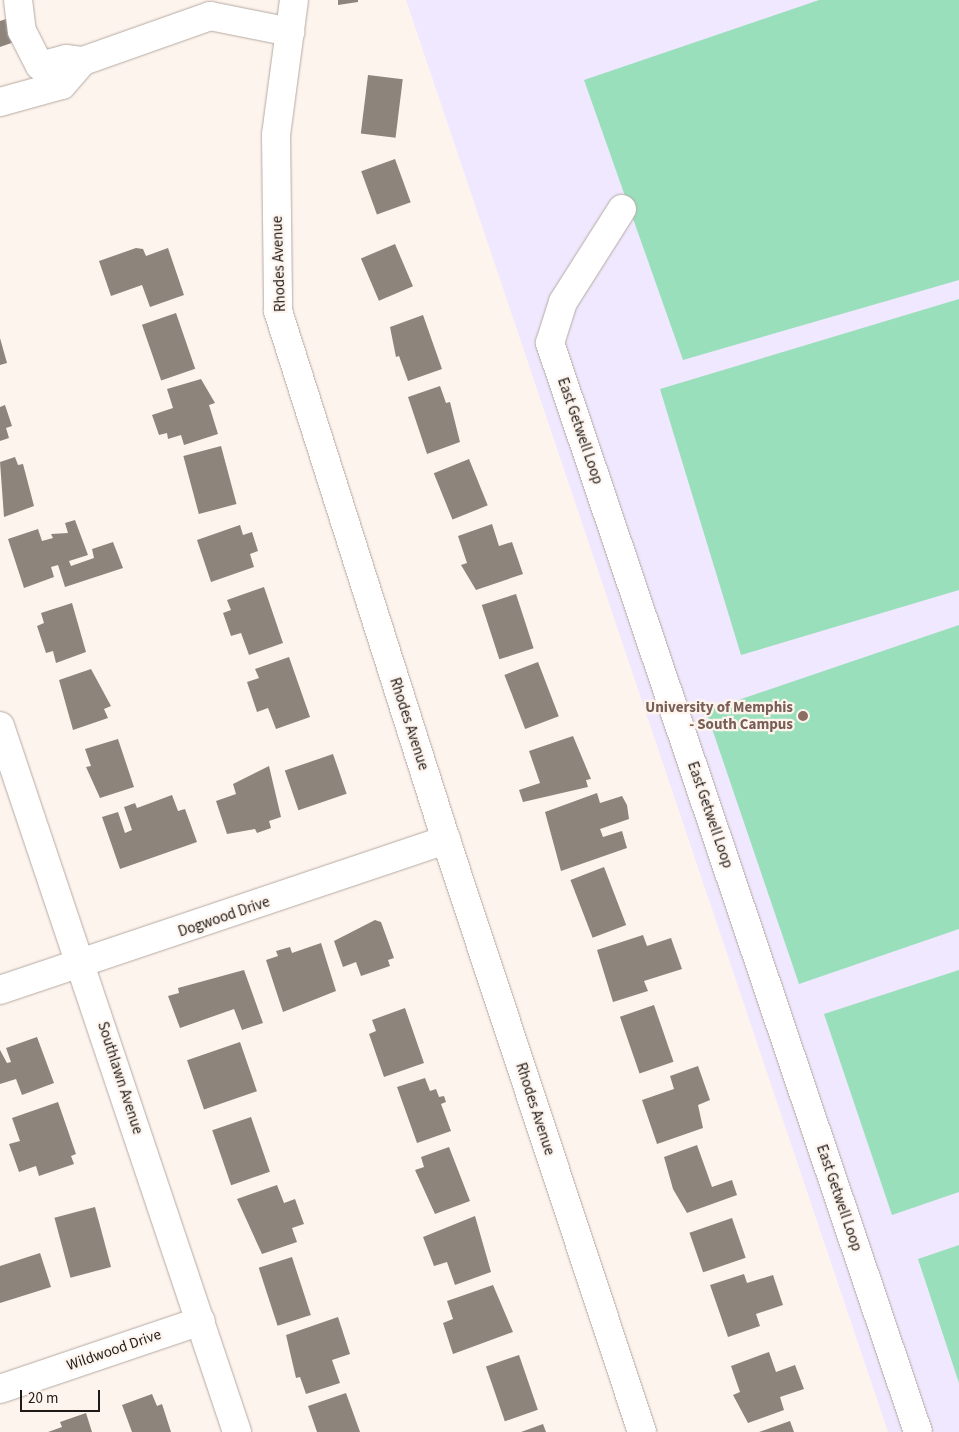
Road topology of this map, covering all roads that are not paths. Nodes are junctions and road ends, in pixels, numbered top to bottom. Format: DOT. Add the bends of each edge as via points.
graph roads {
  1 [pos="18,0"];
  2 [pos="294,0"];
  3 [pos="212,8"];
  4 [pos="290,32"];
  5 [pos="84,61"];
  6 [pos="0,102"];
  7 [pos="622,209"];
  8 [pos="0,726"];
  9 [pos="446,840"];
  10 [pos="83,965"];
  11 [pos="0,990"];
  12 [pos="200,1321"];
  13 [pos="0,1389"];
  14 [pos="237,1432"];
  15 [pos="642,1432"];
  16 [pos="918,1432"];
  1 -- 5 [label="street" via="22,31 40,66 66,58"];
  2 -- 4 [label="street, Rhodes Avenue"];
  3 -- 4 [label="street"];
  3 -- 5 [label="street"];
  4 -- 9 [label="street, Rhodes Avenue" via="276,135 278,311"];
  5 -- 6 [label="street" via="62,85"];
  7 -- 16 [label="street, East Getwell Loop" via="563,302 550,342"];
  8 -- 10 [label="street, Southlawn Avenue"];
  9 -- 10 [label="street, Dogwood Drive"];
  9 -- 15 [label="street, Rhodes Avenue"];
  10 -- 11 [label="street, Dogwood Drive"];
  10 -- 12 [label="street, Southlawn Avenue"];
  12 -- 13 [label="street, Wildwood Drive"];
  12 -- 14 [label="street, Southlawn Avenue"];
}
